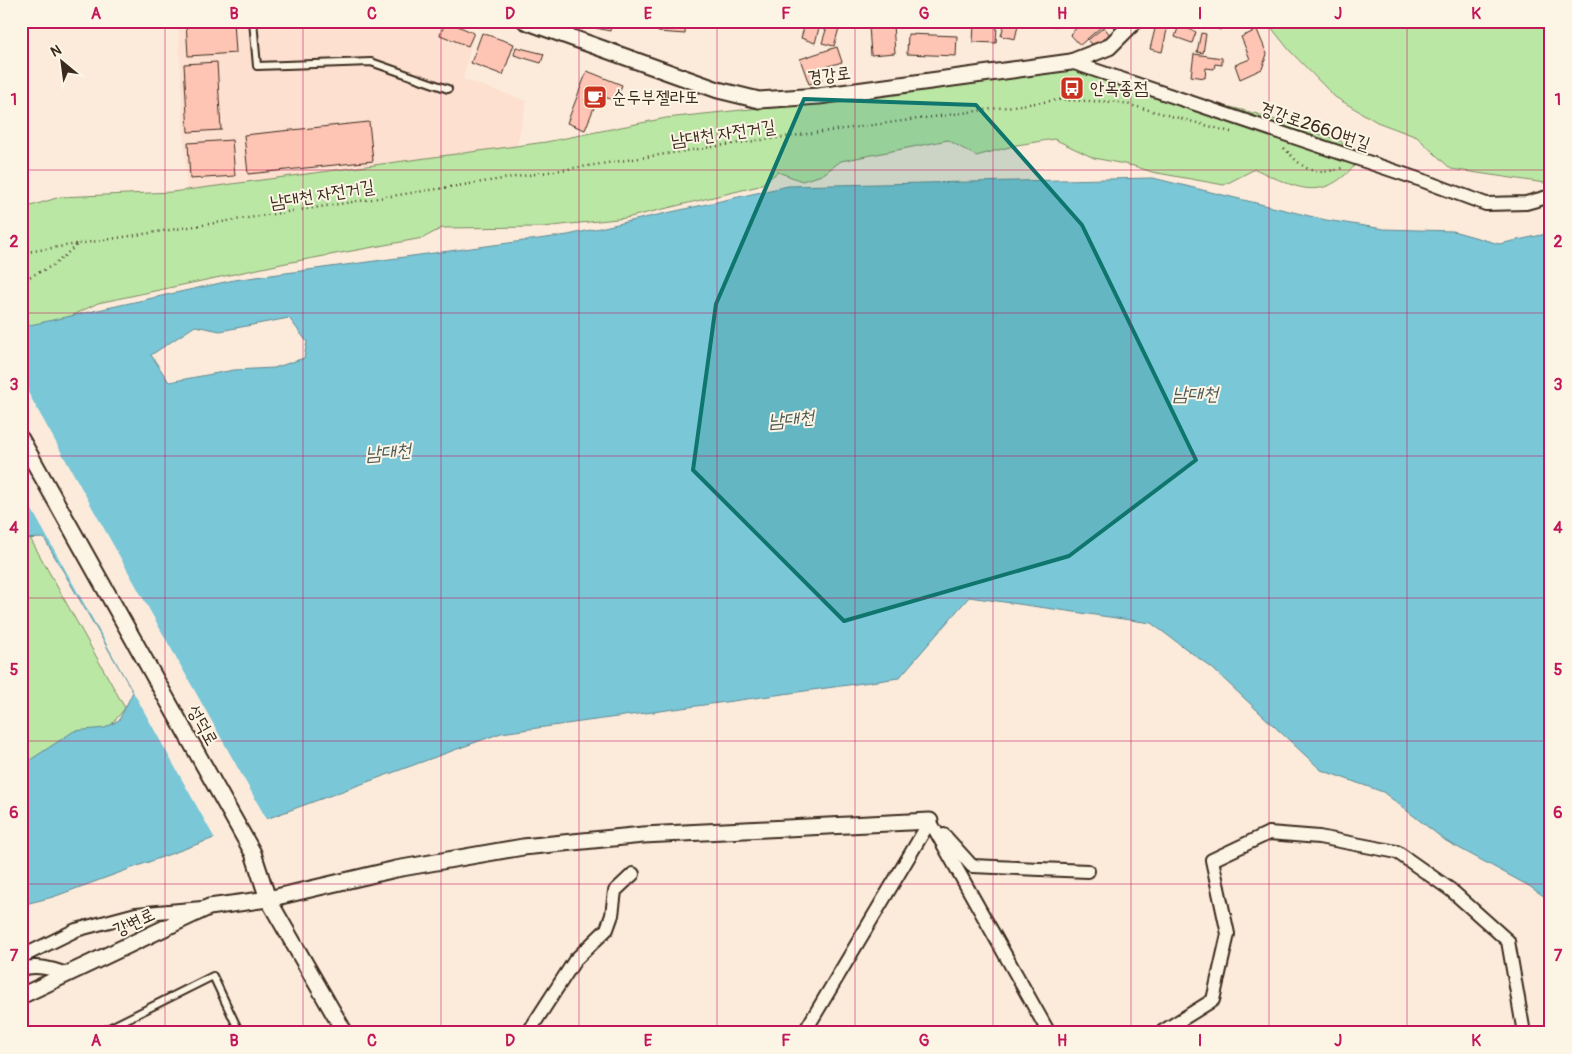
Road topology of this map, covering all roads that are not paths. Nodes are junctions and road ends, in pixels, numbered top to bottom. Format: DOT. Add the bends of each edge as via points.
graph roads {
  1 [pos="253,21"];
  2 [pos="525,21"];
  3 [pos="1135,21"];
  4 [pos="1071,62"];
  5 [pos="448,89"];
  6 [pos="1551,196"];
  7 [pos="21,439"];
  8 [pos="930,821"];
  9 [pos="1088,871"];
  10 [pos="633,874"];
  11 [pos="268,900"];
  12 [pos="209,907"];
  13 [pos="21,957"];
  14 [pos="21,970"];
  15 [pos="67,974"];
  16 [pos="21,996"];
  17 [pos="98,1033"];
  18 [pos="240,1033"];
  19 [pos="345,1033"];
  20 [pos="528,1033"];
  21 [pos="804,1033"];
  22 [pos="1049,1033"];
  23 [pos="1160,1033"];
  24 [pos="1524,1033"];
  1 -- 5 [label="lane" via="257,66 371,62"];
  2 -- 4 [label="street, 경강로" via="718,90 760,100 819,96"];
  3 -- 4 [label="street, 경강로" via="1109,47"];
  4 -- 6 [label="street, 경강로2660번길" via="1486,204 1526,203"];
  7 -- 11 [label="street, 성덕로" via="253,853"];
  8 -- 9 [label="street" via="972,866"];
  8 -- 11 [label="street, 강변로" via="643,835 523,848 396,869"];
  8 -- 21 [label="street"];
  8 -- 22 [label="street"];
  10 -- 20 [label="street" via="615,891 608,929 575,960"];
  11 -- 12 [label="street, 강변로"];
  11 -- 19 [label="street, 성덕로"];
  12 -- 13 [label="street" via="136,914 76,930"];
  12 -- 15 [label="street, 강변로"];
  14 -- 15 [label="street" via="45,967"];
  15 -- 16 [label="street, 강변로"];
  17 -- 18 [label="lane" via="213,976"];
  23 -- 24 [label="street" via="1214,1000 1228,934 1212,860 1269,832 1319,837 1397,852 1451,890 1508,942"];
}
